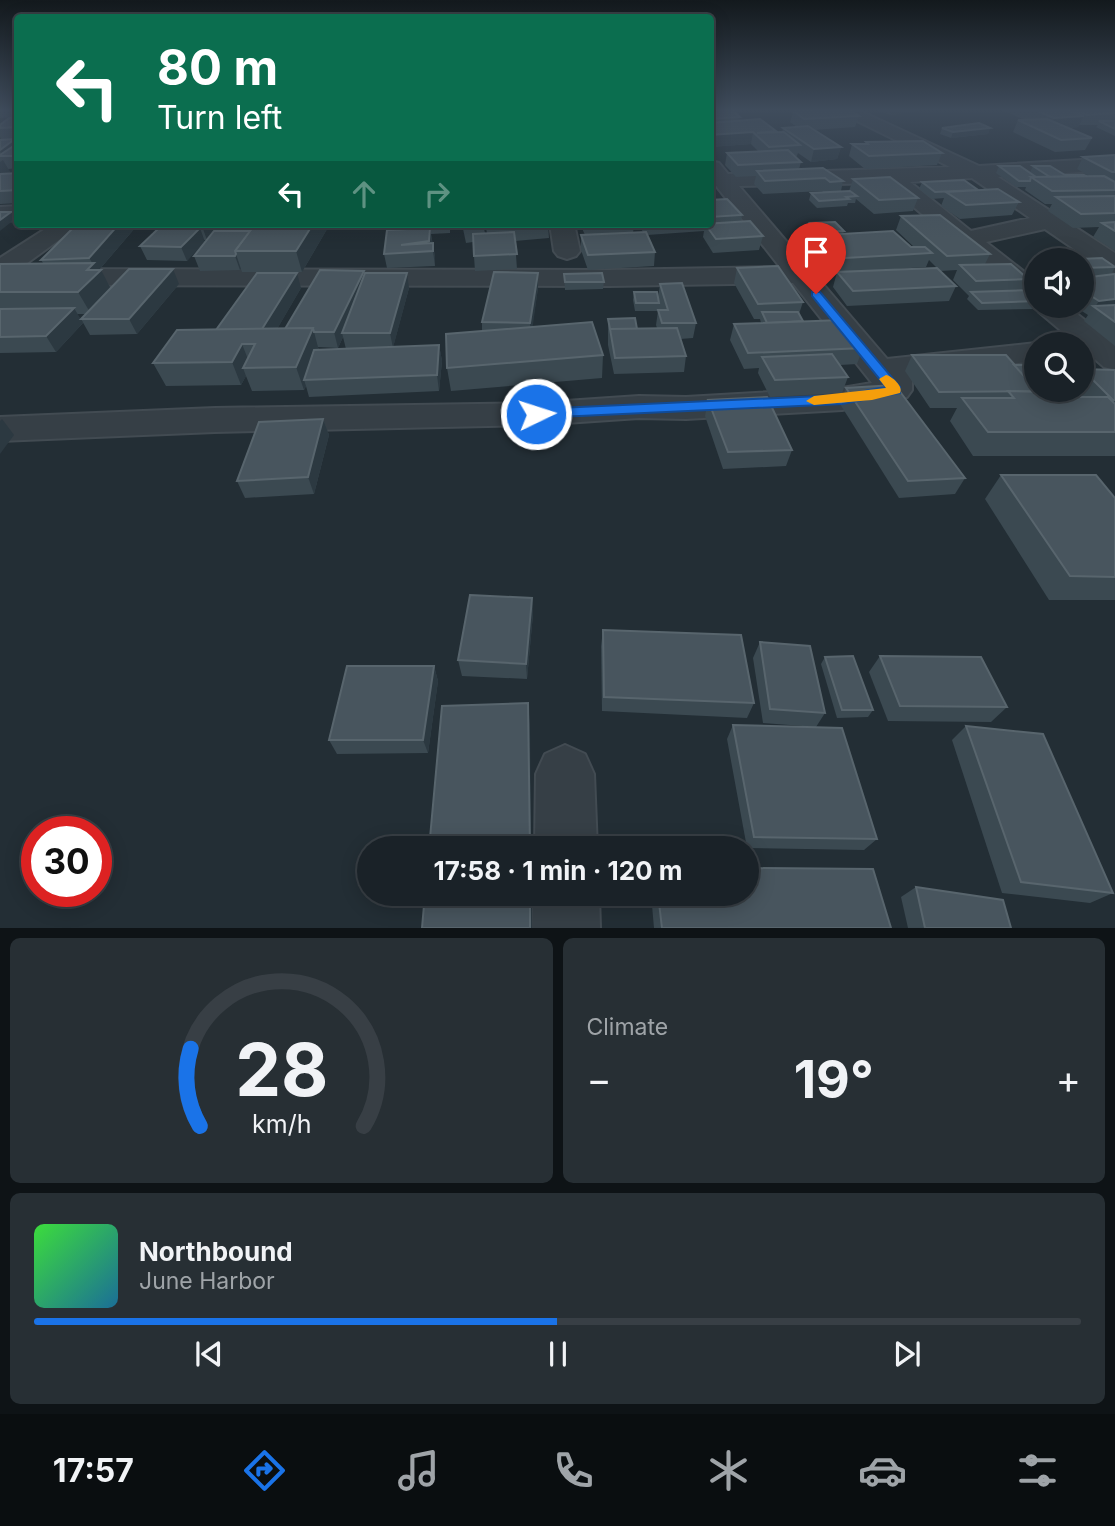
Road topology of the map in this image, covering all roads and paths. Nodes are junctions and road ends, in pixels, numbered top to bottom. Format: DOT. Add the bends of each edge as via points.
graph roads {
  1 [pos="934,152"];
  2 [pos="1115,164"];
  3 [pos="976,172"];
  4 [pos="717,173"];
  5 [pos="890,177"];
  6 [pos="1050,221"];
  7 [pos="63,228"];
  8 [pos="563,228"];
  9 [pos="967,239"];
  10 [pos="567,251"];
  11 [pos="1115,265"];
  12 [pos="0,270"];
  13 [pos="800,275"];
  14 [pos="0,277"];
  15 [pos="1024,285"];
  16 [pos="1062,318"];
  17 [pos="1024,353"];
  18 [pos="1100,354"];
  19 [pos="895,390"];
  20 [pos="0,429"];
  21 [pos="565,774"];
  22 [pos="566,836"];
  23 [pos="566,906"];
  24 [pos="566,928"];
  1 -- 3 [label="street"];
  2 -- 3 [label="street"];
  3 -- 5 [label="street"];
  3 -- 6 [label="street"];
  4 -- 5 [label="street"];
  4 -- 13 [label="street"];
  5 -- 9 [label="street"];
  6 -- 9 [label="street"];
  6 -- 11 [label="street"];
  7 -- 12 [label="street"];
  8 -- 10 [label="street"];
  9 -- 15 [label="street"];
  13 -- 14 [label="street"];
  13 -- 19 [label="street"];
  16 -- 18 [label="street"];
  17 -- 19 [label="street" via="896,367"];
  19 -- 20 [label="street" via="842,400 686,408"];
  21 -- 22 [label="street"];
  23 -- 24 [label="street"];
}
